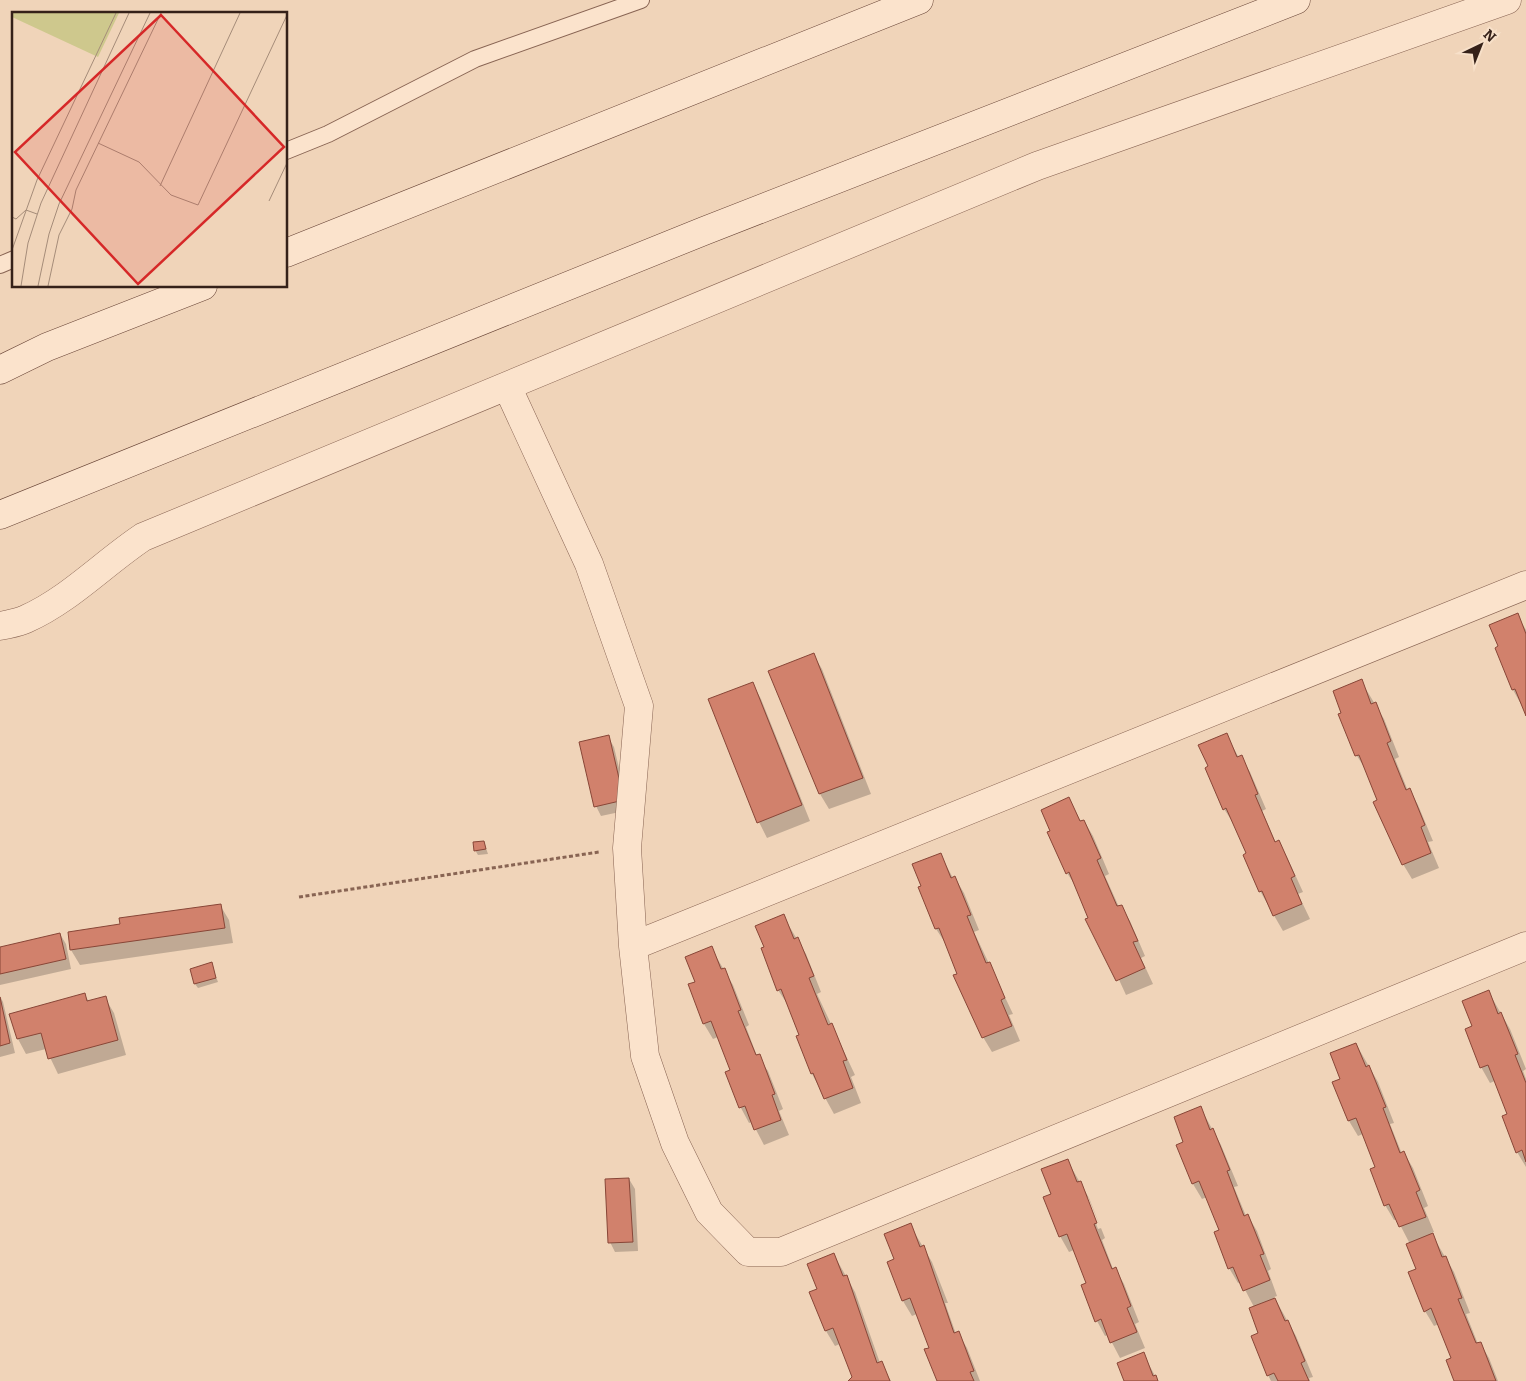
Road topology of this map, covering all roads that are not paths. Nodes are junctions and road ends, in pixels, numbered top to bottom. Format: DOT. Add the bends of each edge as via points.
graph roads {
  1 [pos="641,0"];
  2 [pos="919,0"];
  3 [pos="1296,0"];
  4 [pos="1507,0"];
  5 [pos="288,150"];
  6 [pos="288,252"];
  7 [pos="12,260"];
  8 [pos="0,265"];
  9 [pos="198,288"];
  10 [pos="0,370"];
  11 [pos="507,386"];
  12 [pos="0,515"];
  13 [pos="1526,585"];
  14 [pos="0,626"];
  15 [pos="633,946"];
  16 [pos="1526,946"];
  1 -- 5 [label="lane" via="476,60 328,134"];
  2 -- 6 [label="street"];
  3 -- 12 [label="street" via="704,231"];
  4 -- 11 [label="street" via="1037,166"];
  7 -- 8 [label="lane"];
  9 -- 10 [label="street" via="47,347"];
  11 -- 14 [label="street" via="143,537 62,599 25,620"];
  11 -- 15 [label="street" via="589,564 639,706 627,848"];
  13 -- 15 [label="street"];
  15 -- 16 [label="street" via="645,1056 675,1143 709,1212 748,1252 781,1252"];
}
